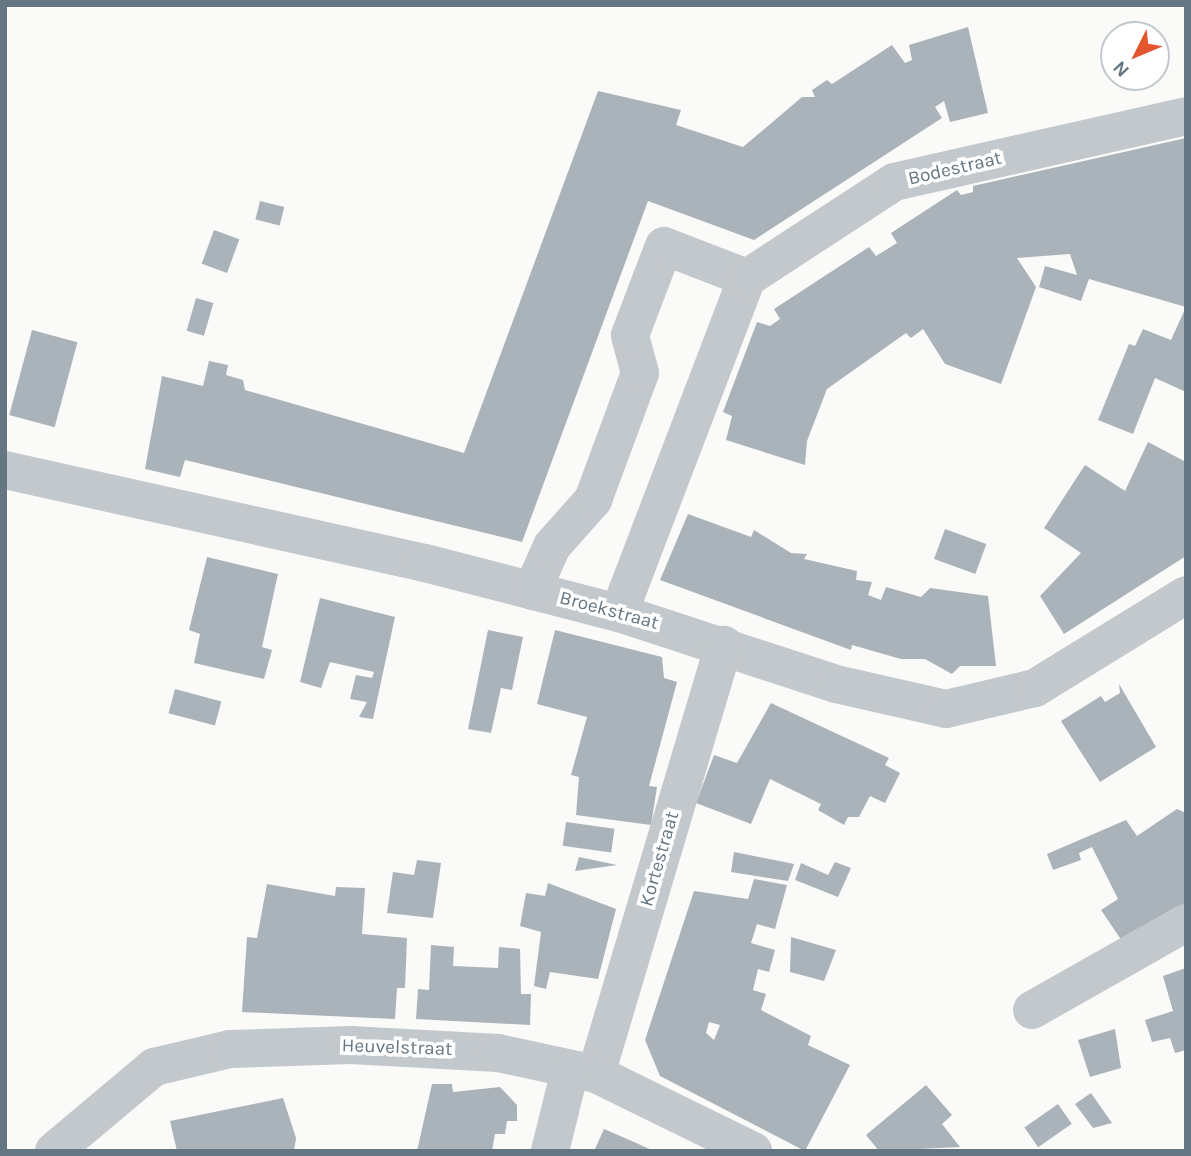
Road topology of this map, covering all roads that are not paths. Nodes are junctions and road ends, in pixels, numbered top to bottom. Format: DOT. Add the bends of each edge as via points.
graph roads {
  1 [pos="1186,116"];
  2 [pos="747,278"];
  3 [pos="5,470"];
  4 [pos="533,591"];
  5 [pos="1186,595"];
  6 [pos="619,613"];
  7 [pos="724,645"];
  8 [pos="1186,923"];
  9 [pos="1032,1010"];
  10 [pos="583,1072"];
  11 [pos="54,1151"];
  12 [pos="550,1151"];
  13 [pos="753,1151"];
  1 -- 2 [label="street, Bodestraat" via="894,183"];
  2 -- 4 [label="street" via="664,246 630,335 640,373 593,500 552,546"];
  2 -- 6 [label="street"];
  3 -- 4 [label="street, Broekstraat"];
  4 -- 6 [label="street, Broekstraat"];
  5 -- 7 [label="street, Broekstraat" via="1034,688 946,709 836,684"];
  6 -- 7 [label="street, Broekstraat"];
  7 -- 10 [label="street, Kortestraat"];
  8 -- 9 [label="street"];
  10 -- 11 [label="street, Heuvelstraat" via="498,1053 351,1045 230,1049 154,1067"];
  10 -- 12 [label="street, Kortestraat"];
  10 -- 13 [label="street, Heuvelstraat"];
}
